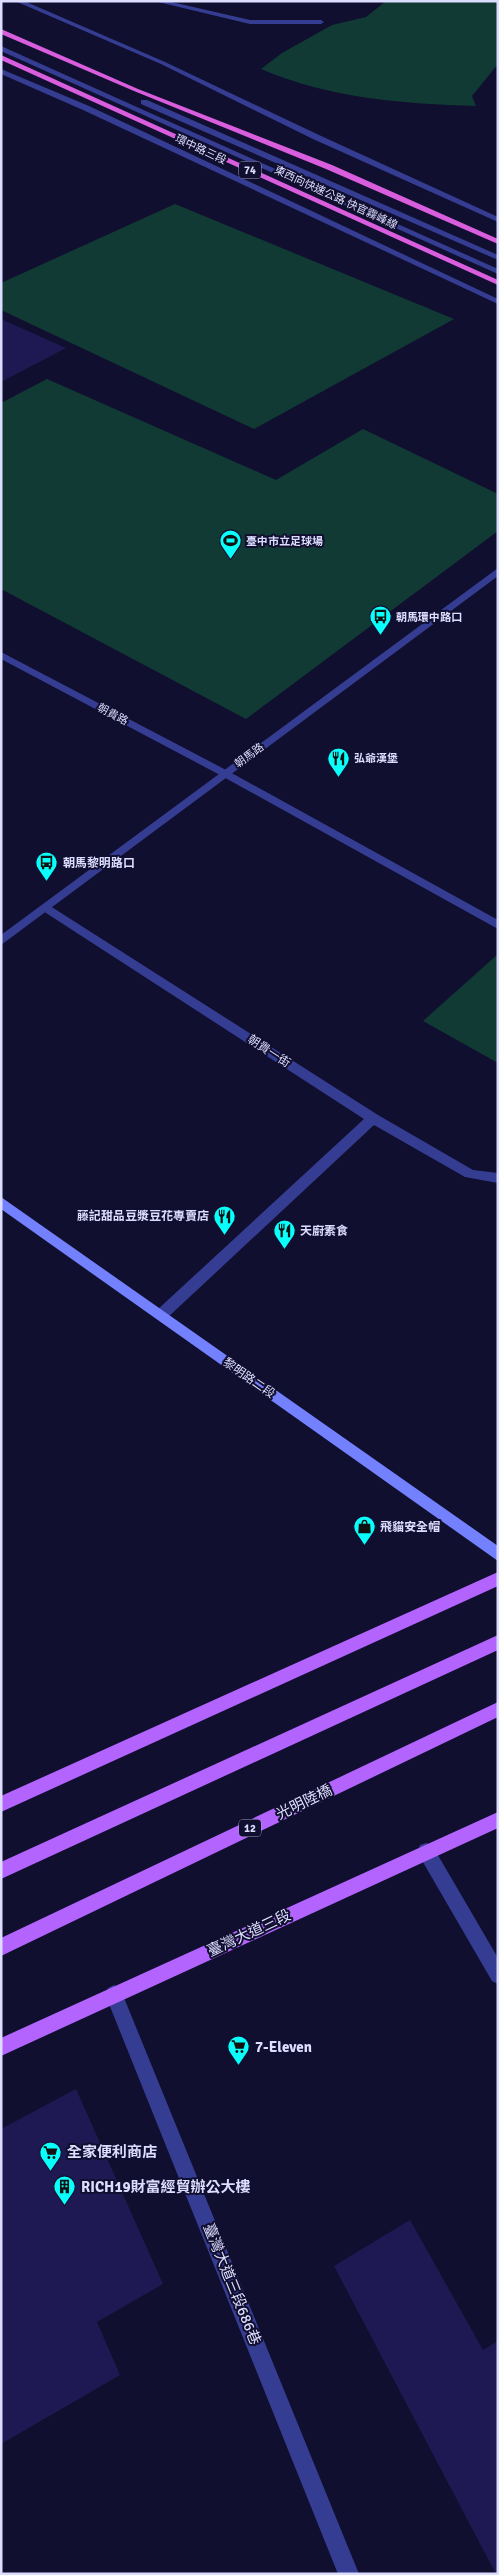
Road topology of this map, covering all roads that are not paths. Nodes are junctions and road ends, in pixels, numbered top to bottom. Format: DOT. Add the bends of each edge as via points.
graph roads {
  1 [pos="18,1"];
  2 [pos="157,1"];
  3 [pos="321,22"];
  4 [pos="1,24"];
  5 [pos="1,31"];
  6 [pos="1,39"];
  7 [pos="1,48"];
  8 [pos="1,57"];
  9 [pos="1,67"];
  10 [pos="1,72"];
  11 [pos="136,90"];
  12 [pos="94,98"];
  13 [pos="498,220"];
  14 [pos="498,242"];
  15 [pos="498,258"];
  16 [pos="498,272"];
  17 [pos="498,283"];
  18 [pos="498,302"];
  19 [pos="498,571"];
  20 [pos="1,655"];
  21 [pos="224,773"];
  22 [pos="47,908"];
  23 [pos="498,924"];
  24 [pos="1,941"];
  25 [pos="373,1118"];
  26 [pos="498,1178"];
  27 [pos="1,1202"];
  28 [pos="161,1315"];
  29 [pos="498,1554"];
  30 [pos="498,1579"];
  31 [pos="498,1642"];
  32 [pos="498,1709"];
  33 [pos="1,1804"];
  34 [pos="498,1820"];
  35 [pos="426,1852"];
  36 [pos="1,1871"];
  37 [pos="1,1947"];
  38 [pos="498,1975"];
  39 [pos="114,1994"];
  40 [pos="1,2047"];
  41 [pos="349,2574"];
  1 -- 13 [label="street" via="163,63"];
  2 -- 3 [label="street" via="250,22"];
  4 -- 11 [label="highway" via="110,73"];
  5 -- 11 [label="highway, 東西向快速公路 快官霧峰線"];
  6 -- 15 [label="street, 環中路三段"];
  7 -- 16 [label="street, 環中路三段"];
  8 -- 12 [label="highway, 東西向快速公路 快官霧峰線 / 74"];
  9 -- 12 [label="highway" via="66,93"];
  10 -- 18 [label="street, 環中路三段" via="95,112"];
  11 -- 14 [label="highway, 東西向快速公路 快官霧峰線" via="329,167"];
  12 -- 17 [label="highway, 東西向快速公路 快官霧峰線 / 74"];
  19 -- 21 [label="street, 朝馬路"];
  20 -- 21 [label="street, 朝貴路"];
  21 -- 22 [label="street, 朝馬路"];
  21 -- 23 [label="street"];
  22 -- 24 [label="street, 朝馬路"];
  22 -- 25 [label="street, 朝貴一街"];
  25 -- 26 [label="street, 朝貴一街" via="470,1174"];
  25 -- 28 [label="street"];
  27 -- 28 [label="main road, 黎明路二段"];
  28 -- 29 [label="main road, 黎明路二段"];
  30 -- 33 [label="main road"];
  31 -- 36 [label="main road"];
  32 -- 37 [label="main road, 光明陸橋 / 12"];
  34 -- 35 [label="main road, 臺灣大道三段"];
  35 -- 38 [label="street"];
  35 -- 39 [label="main road, 臺灣大道三段"];
  39 -- 40 [label="main road, 臺灣大道三段"];
  39 -- 41 [label="street, 臺灣大道三段686巷"];
}
